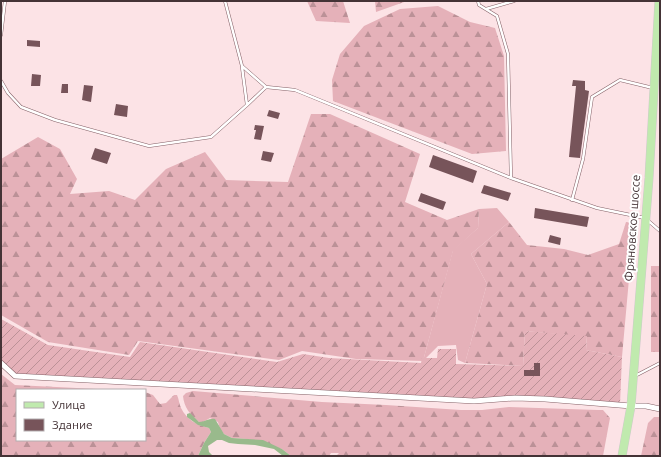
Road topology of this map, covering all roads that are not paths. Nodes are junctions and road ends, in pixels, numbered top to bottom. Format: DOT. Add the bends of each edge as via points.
graph roads {
  1 [pos="5,1"];
  2 [pos="224,1"];
  3 [pos="478,1"];
  4 [pos="514,1"];
  5 [pos="659,1"];
  6 [pos="486,9"];
  7 [pos="1,35"];
  8 [pos="242,66"];
  9 [pos="1,81"];
  10 [pos="266,87"];
  11 [pos="654,88"];
  12 [pos="247,105"];
  13 [pos="511,178"];
  14 [pos="572,200"];
  15 [pos="646,218"];
  16 [pos="660,231"];
  17 [pos="1,363"];
  18 [pos="660,363"];
  19 [pos="633,377"];
  20 [pos="631,406"];
  21 [pos="660,409"];
  22 [pos="622,456"];
  1 -- 7 [label="lane"];
  2 -- 8 [label="lane"];
  3 -- 6 [label="lane"];
  4 -- 6 [label="lane"];
  5 -- 11 [label="main road, Фряновское шоссе"];
  6 -- 13 [label="lane" via="497,16 508,54"];
  8 -- 10 [label="lane"];
  8 -- 12 [label="lane"];
  9 -- 12 [label="lane" via="21,107 55,120 149,146 211,137"];
  10 -- 12 [label="lane"];
  10 -- 13 [label="lane" via="295,90"];
  11 -- 14 [label="lane" via="620,80 592,97 583,160"];
  11 -- 15 [label="main road, Фряновское шоссе"];
  13 -- 14 [label="lane"];
  14 -- 15 [label="lane"];
  15 -- 16 [label="lane"];
  15 -- 19 [label="main road, Фряновское шоссе"];
  17 -- 20 [label="street" via="16,376 474,401 545,399"];
  18 -- 19 [label="lane"];
  19 -- 20 [label="main road, Фряновское шоссе"];
  20 -- 21 [label="street"];
  20 -- 22 [label="main road, Фряновское шоссе"];
}
